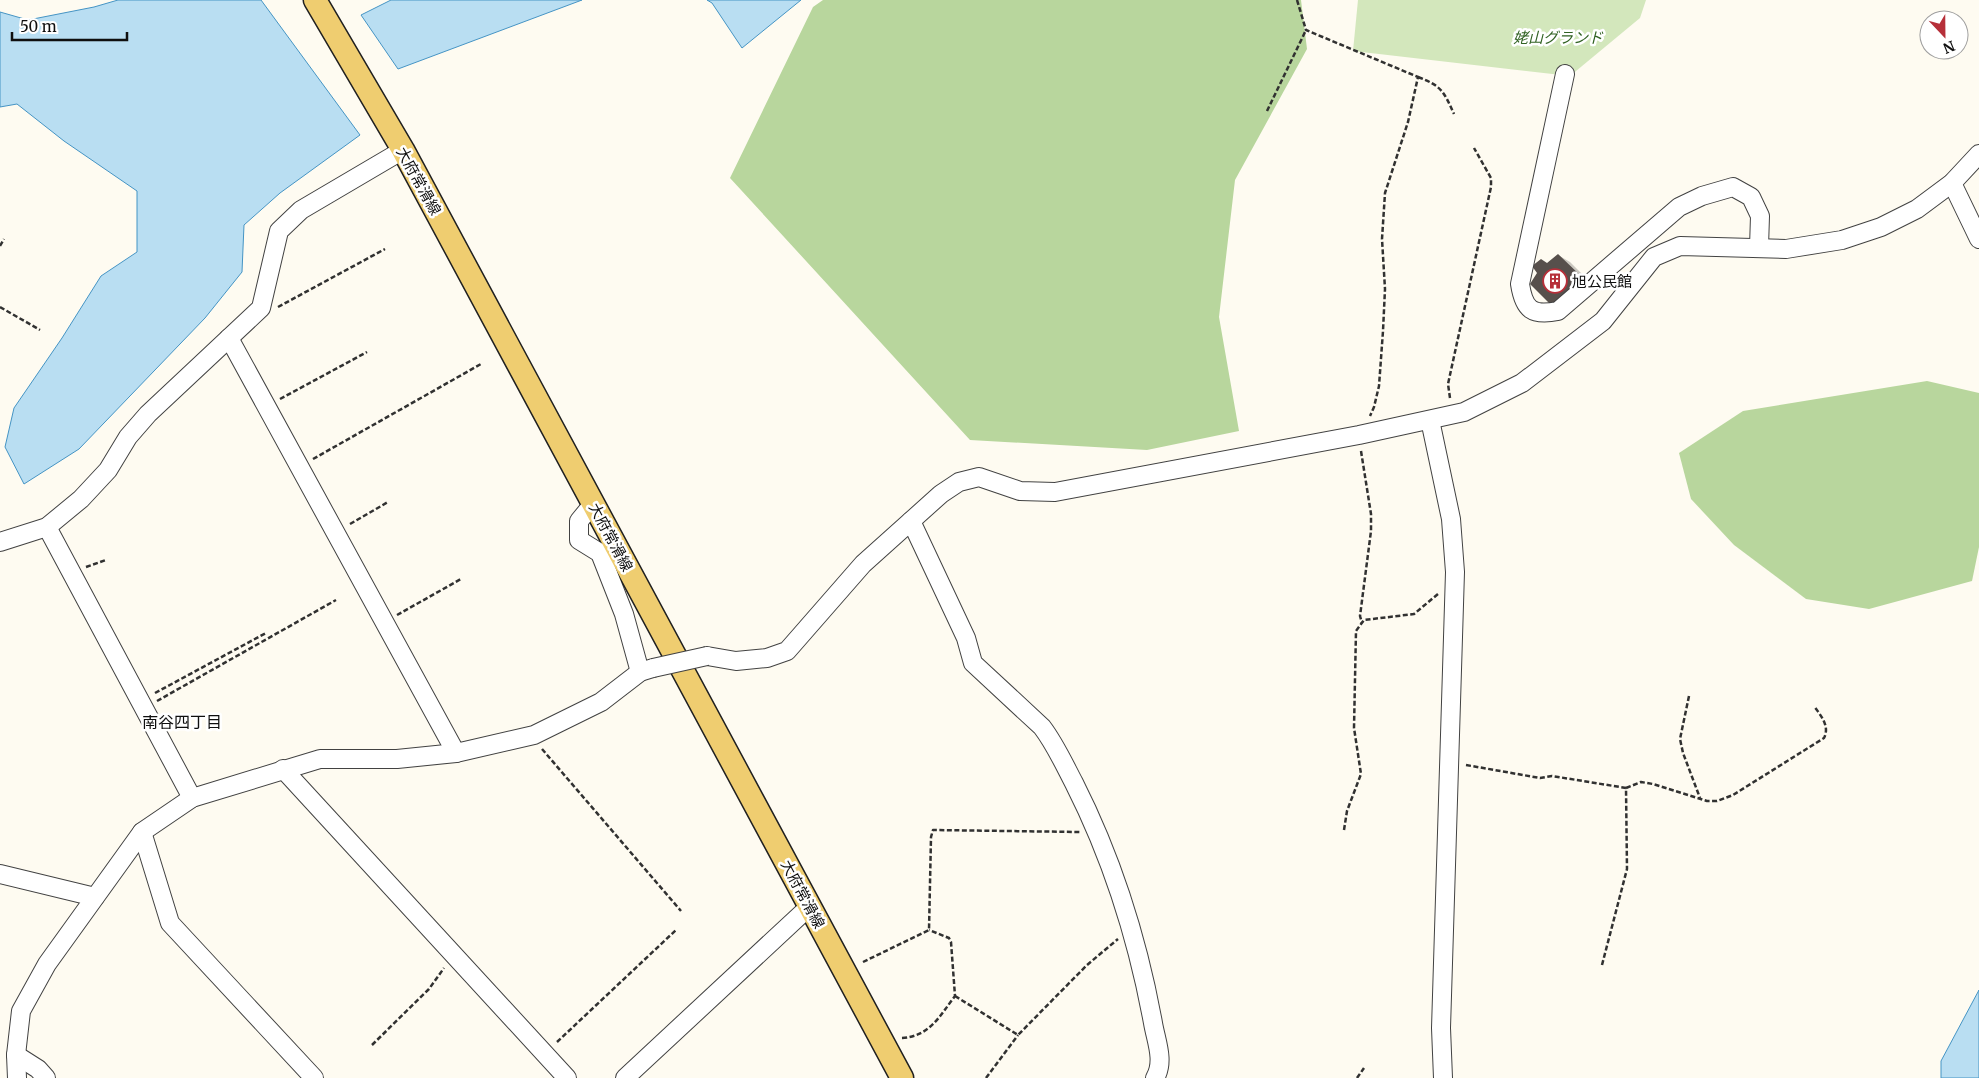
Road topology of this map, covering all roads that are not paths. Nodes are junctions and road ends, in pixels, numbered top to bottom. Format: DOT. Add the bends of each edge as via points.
graph roads {
  1 [pos="315,0"];
  2 [pos="1565,74"];
  3 [pos="403,150"];
  4 [pos="1976,163"];
  5 [pos="1952,183"];
  6 [pos="1979,239"];
  7 [pos="1759,247"];
  8 [pos="230,338"];
  9 [pos="1430,420"];
  10 [pos="593,504"];
  11 [pos="911,521"];
  12 [pos="47,527"];
  13 [pos="0,542"];
  14 [pos="647,670"];
  15 [pos="456,753"];
  16 [pos="283,770"];
  17 [pos="192,798"];
  18 [pos="142,832"];
  19 [pos="0,874"];
  20 [pos="95,897"];
  21 [pos="810,906"];
  22 [pos="16,1055"];
  23 [pos="17,1078"];
  24 [pos="46,1078"];
  25 [pos="314,1078"];
  26 [pos="567,1078"];
  27 [pos="626,1078"];
  28 [pos="902,1078"];
  29 [pos="1155,1078"];
  30 [pos="1442,1078"];
  1 -- 3 [label="main road, 大府常滑線"];
  2 -- 7 [label="street" via="1520,284 1522,299 1529,310 1542,314 1558,311 1679,207 1733,187 1751,198 1760,216"];
  3 -- 8 [label="street" via="301,210 279,231 261,308"];
  3 -- 10 [label="main road, 大府常滑線"];
  4 -- 5 [label="street"];
  5 -- 6 [label="street"];
  5 -- 7 [label="street" via="1917,209 1881,227 1842,240 1786,249"];
  7 -- 9 [label="street" via="1680,246 1654,257 1603,321 1522,383 1464,412"];
  8 -- 12 [label="street" via="148,414 128,437 108,470 81,499"];
  8 -- 15 [label="street"];
  9 -- 11 [label="street" via="1055,492 1020,491 979,478 958,482"];
  9 -- 30 [label="street" via="1450,519 1454,586"];
  10 -- 14 [label="street" via="579,521 579,540 600,552"];
  10 -- 21 [label="main road, 大府常滑線"];
  11 -- 14 [label="street, bridge" via="863,564 787,651 767,658 744,660 707,656"];
  11 -- 29 [label="street" via="966,638 973,663 1051,739 1096,831 1146,986 1160,1056 1160,1069"];
  12 -- 13 [label="street"];
  12 -- 17 [label="street"];
  14 -- 15 [label="street" via="601,702 534,735"];
  15 -- 16 [label="street" via="397,760 320,760"];
  16 -- 17 [label="street"];
  16 -- 26 [label="street"];
  17 -- 18 [label="street"];
  18 -- 20 [label="street"];
  18 -- 25 [label="street" via="170,923"];
  19 -- 20 [label="street"];
  20 -- 22 [label="street" via="47,964 21,1011"];
  21 -- 27 [label="street"];
  21 -- 28 [label="main road, 大府常滑線"];
  22 -- 23 [label="street"];
  22 -- 24 [label="street"];
}
